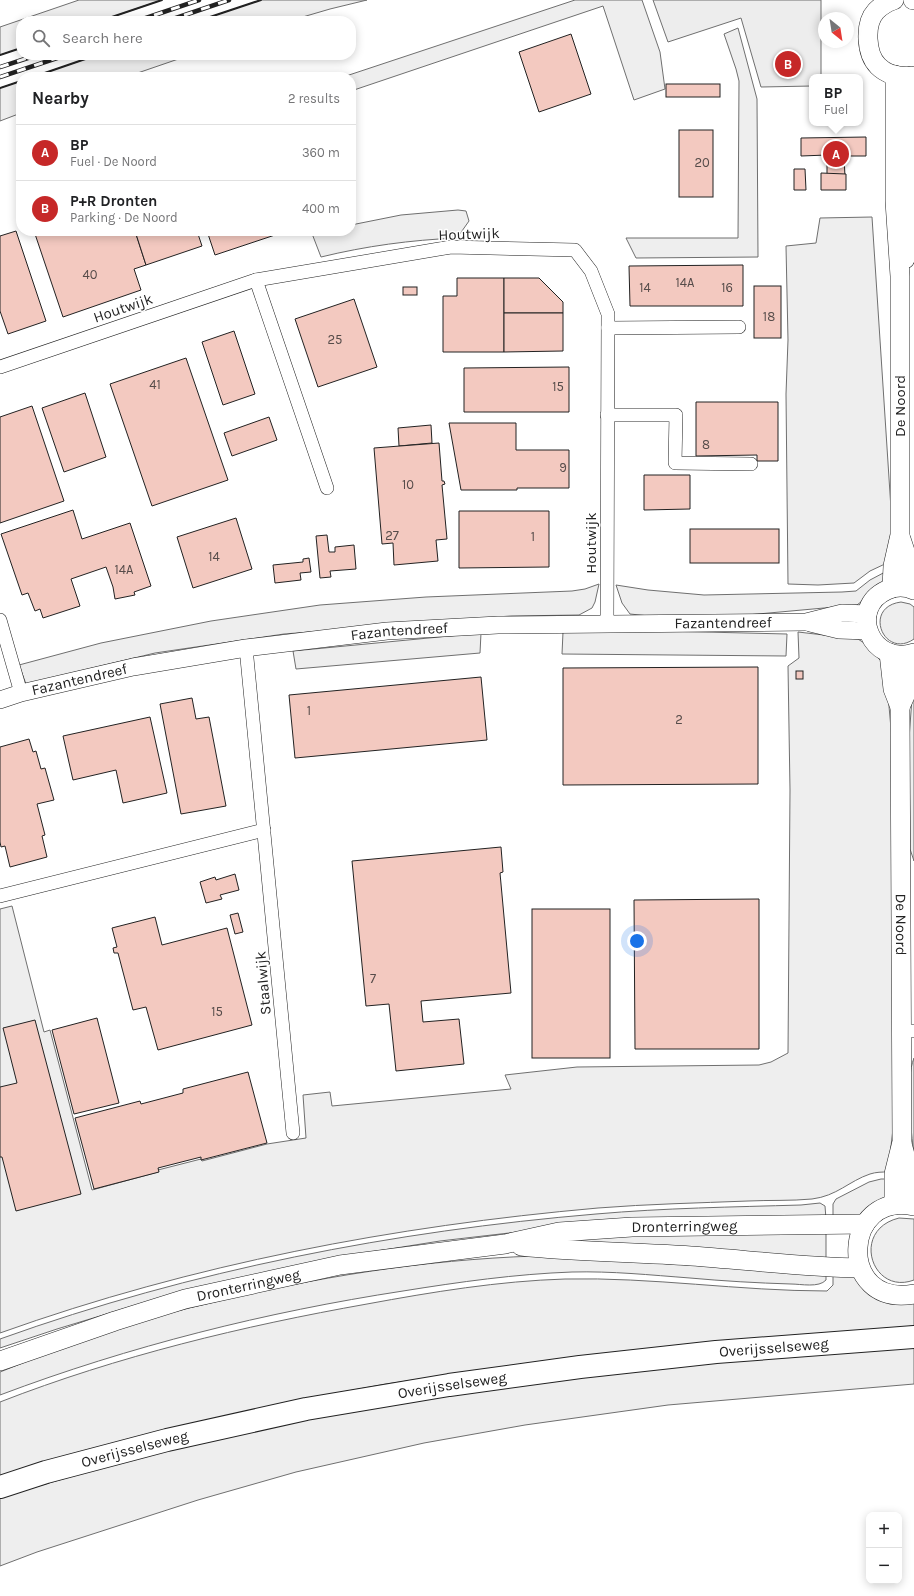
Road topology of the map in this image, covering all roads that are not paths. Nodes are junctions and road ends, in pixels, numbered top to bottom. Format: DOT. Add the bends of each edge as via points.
graph roads {
  1 [pos="892,0"];
  2 [pos="907,75"];
  3 [pos="256,280"];
  4 [pos="739,327"];
  5 [pos="608,328"];
  6 [pos="0,367"];
  7 [pos="607,414"];
  8 [pos="751,464"];
  9 [pos="327,488"];
  10 [pos="905,589"];
  11 [pos="0,620"];
  12 [pos="868,622"];
  13 [pos="608,623"];
  14 [pos="246,648"];
  15 [pos="889,653"];
  16 [pos="911,654"];
  17 [pos="21,693"];
  18 [pos="0,700"];
  19 [pos="900,707"];
  20 [pos="264,830"];
  21 [pos="0,896"];
  22 [pos="908,1031"];
  23 [pos="293,1133"];
  24 [pos="902,1142"];
  25 [pos="894,1205"];
  26 [pos="913,1206"];
  27 [pos="865,1224"];
  28 [pos="505,1244"];
  29 [pos="860,1268"];
  30 [pos="914,1294"];
  31 [pos="914,1337"];
  32 [pos="0,1361"];
  33 [pos="0,1487"];
  1 -- 2 [label="main road" via="875,12 869,27 870,51 878,66 885,71"];
  2 -- 10 [label="main road, De Noord" via="895,201 900,276 900,535 907,557"];
  3 -- 5 [label="street, Houtwijk" via="451,247 575,250 591,272 608,314"];
  3 -- 6 [label="street, Houtwijk"];
  3 -- 9 [label="street"];
  4 -- 5 [label="street"];
  5 -- 7 [label="street, Houtwijk"];
  7 -- 8 [label="street" via="676,415 675,463"];
  7 -- 13 [label="street, Houtwijk"];
  10 -- 12 [label="main road" via="885,591 874,600"];
  11 -- 17 [label="street"];
  12 -- 13 [label="street, Fazantendreef" via="842,613 806,622"];
  12 -- 15 [label="main road" via="870,637 878,647"];
  13 -- 14 [label="street, Fazantendreef" via="387,631"];
  14 -- 17 [label="street, Fazantendreef" via="133,667"];
  14 -- 20 [label="street, Staalwijk"];
  15 -- 16 [label="main road"];
  15 -- 19 [label="main road, De Noord" via="893,689"];
  16 -- 19 [label="main road, De Noord" via="908,689"];
  17 -- 18 [label="street, Fazantendreef"];
  19 -- 22 [label="main road, De Noord"];
  20 -- 21 [label="street"];
  20 -- 23 [label="street, Staalwijk"];
  22 -- 24 [label="main road, De Noord"];
  24 -- 25 [label="main road, De Noord" via="894,1174"];
  24 -- 26 [label="main road, De Noord" via="910,1174"];
  25 -- 26 [label="main road"];
  25 -- 27 [label="main road" via="878,1212"];
  27 -- 28 [label="main road, Dronterringweg" via="632,1227 559,1232"];
  27 -- 29 [label="main road" via="857,1246"];
  28 -- 29 [label="main road, Dronterringweg" via="560,1250"];
  28 -- 32 [label="main road, Dronterringweg" via="340,1265 267,1280 185,1299"];
  29 -- 30 [label="main road" via="870,1282 882,1291 892,1295"];
  31 -- 33 [label="highway, Overijsselseweg" via="716,1352 449,1385 306,1409 175,1439 46,1472"];
}
